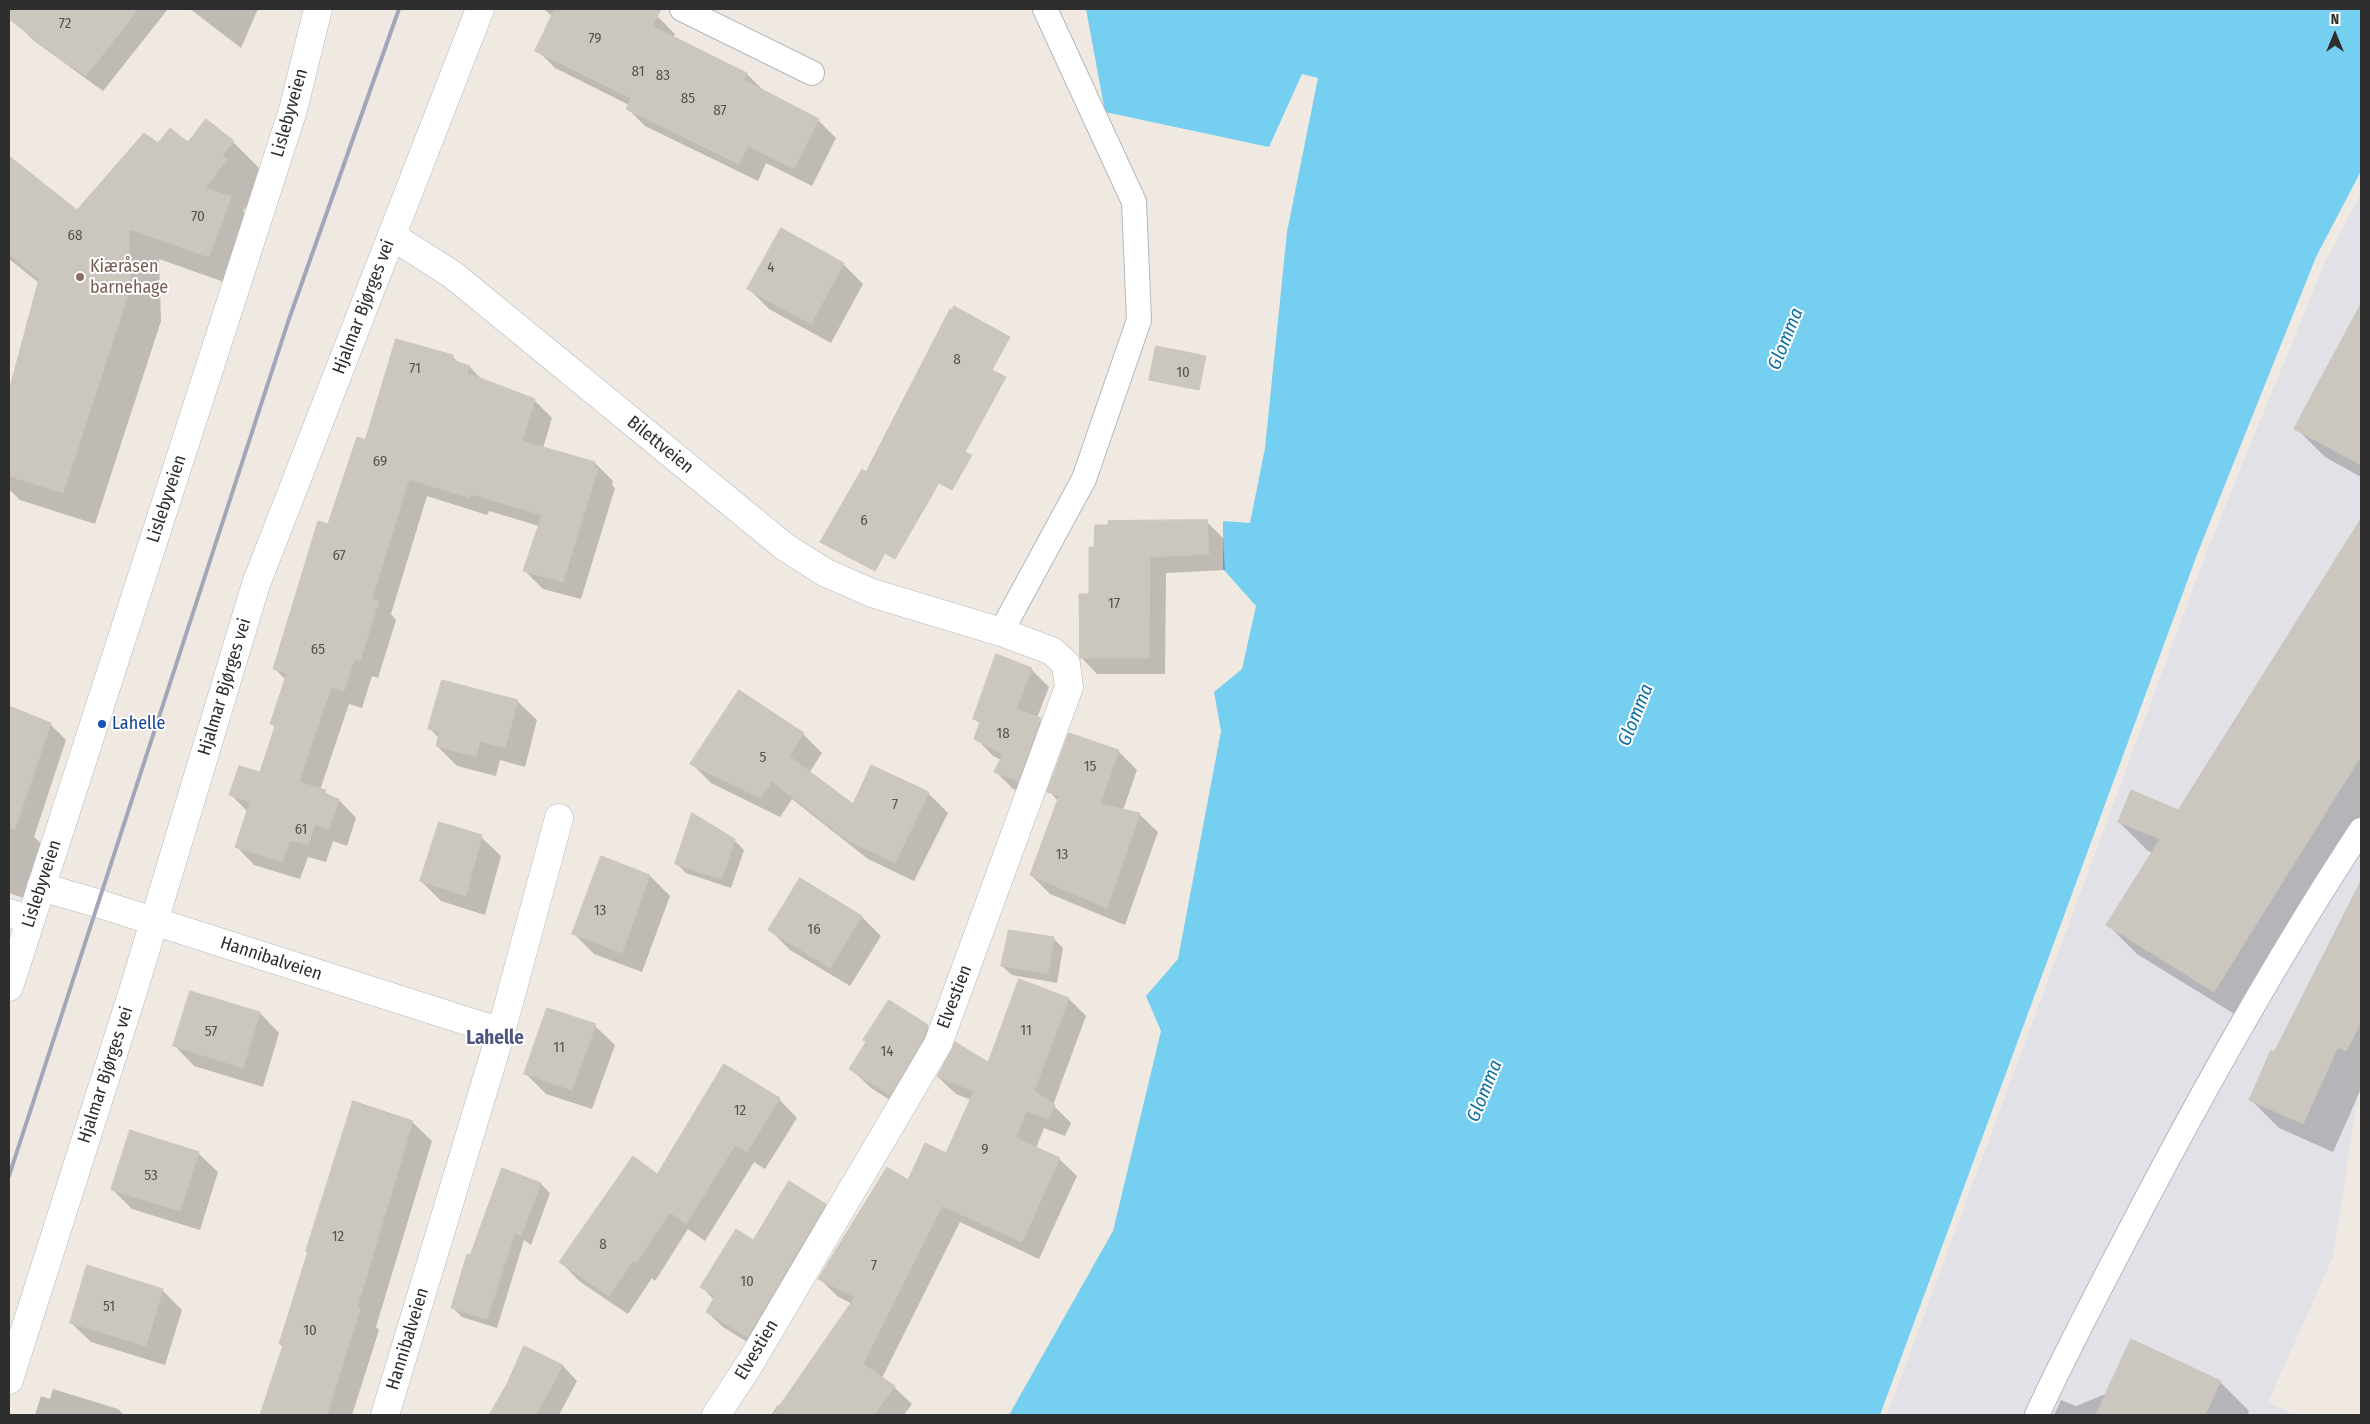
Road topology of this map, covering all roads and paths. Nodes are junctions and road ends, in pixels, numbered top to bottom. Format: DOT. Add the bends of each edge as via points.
graph roads {
  1 [pos="318,9"];
  2 [pos="480,9"];
  3 [pos="682,9"];
  4 [pos="1045,9"];
  5 [pos="812,73"];
  6 [pos="392,236"];
  7 [pos="948,617"];
  8 [pos="1001,632"];
  9 [pos="559,818"];
  10 [pos="2361,830"];
  11 [pos="40,887"];
  12 [pos="19,917"];
  13 [pos="153,922"];
  14 [pos="9,987"];
  15 [pos="501,1032"];
  16 [pos="9,1380"];
  17 [pos="384,1415"];
  18 [pos="716,1415"];
  19 [pos="2037,1415"];
  1 -- 11 [label="street, Lislebyveien" via="293,110"];
  2 -- 6 [label="street, Hjalmar Bjørges vei"];
  3 -- 5 [label="lane"];
  4 -- 8 [label="lane" via="1134,202 1139,320 1084,479"];
  6 -- 7 [label="street, Bilettveien" via="453,275 784,547 826,573 872,593"];
  6 -- 13 [label="street, Hjalmar Bjørges vei" via="256,584"];
  7 -- 8 [label="street, Elvestien"];
  8 -- 18 [label="street, Elvestien" via="1052,651 1066,664 1070,687 1052,738 938,1044 749,1365"];
  9 -- 15 [label="street, Hannibalveien"];
  10 -- 19 [label="lane" via="2325,884 2218,1064 2065,1355"];
  11 -- 12 [label="street, Lislebyveien"];
  11 -- 13 [label="street, Hannibalveien"];
  12 -- 14 [label="street, Lislebyveien"];
  13 -- 15 [label="street, Hannibalveien"];
  13 -- 16 [label="street, Hjalmar Bjørges vei"];
  15 -- 17 [label="street, Hannibalveien"];
}
